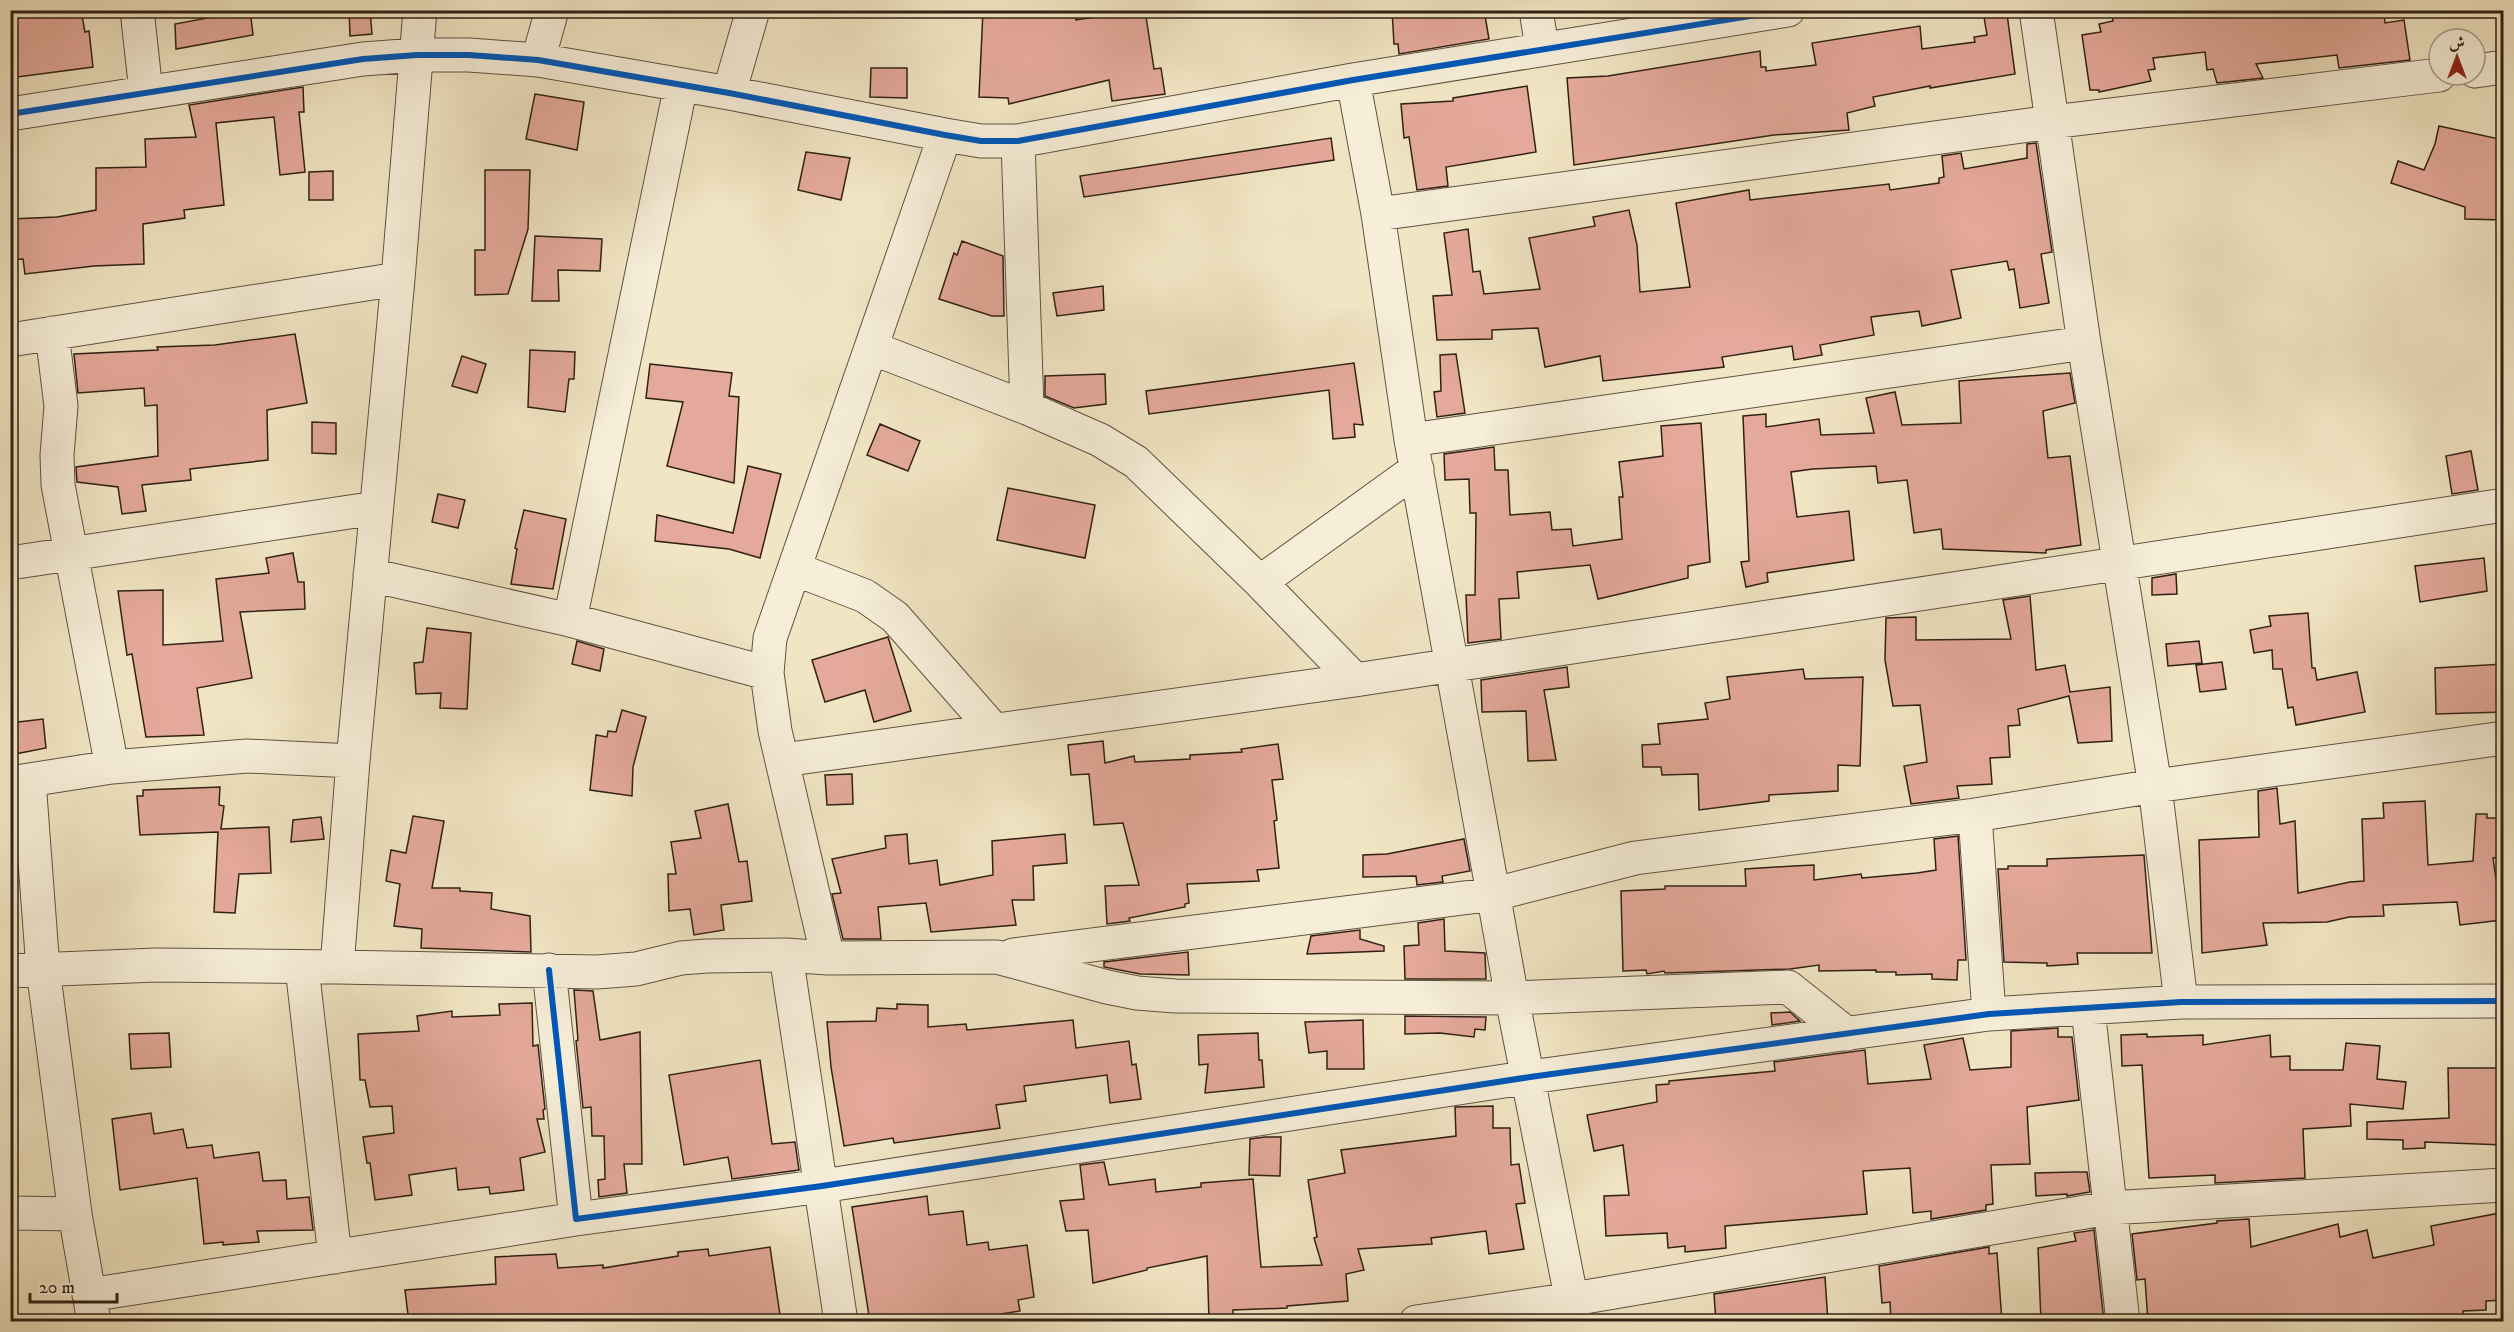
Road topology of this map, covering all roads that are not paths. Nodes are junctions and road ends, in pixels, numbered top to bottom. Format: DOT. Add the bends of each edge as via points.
graph roads {
  1 [pos="138,10"];
  2 [pos="420,10"];
  3 [pos="552,10"];
  4 [pos="753,10"];
  5 [pos="1536,10"];
  6 [pos="1788,10"];
  7 [pos="2036,10"];
  8 [pos="1542,48"];
  9 [pos="417,55"];
  10 [pos="538,60"];
  11 [pos="2504,67"];
  12 [pos="2487,69"];
  13 [pos="2427,76"];
  14 [pos="1353,80"];
  15 [pos="681,85"];
  16 [pos="146,92"];
  17 [pos="729,93"];
  18 [pos="10,114"];
  19 [pos="2052,122"];
  20 [pos="945,135"];
  21 [pos="1018,141"];
  22 [pos="1378,214"];
  23 [pos="398,279"];
  24 [pos="52,333"];
  25 [pos="10,340"];
  26 [pos="2084,344"];
  27 [pos="872,348"];
  28 [pos="1027,408"];
  29 [pos="1414,455"];
  30 [pos="2504,505"];
  31 [pos="376,507"];
  32 [pos="70,553"];
  33 [pos="10,563"];
  34 [pos="2118,565"];
  35 [pos="795,569"];
  36 [pos="370,575"];
  37 [pos="1260,582"];
  38 [pos="570,620"];
  39 [pos="1452,664"];
  40 [pos="767,674"];
  41 [pos="1355,680"];
  42 [pos="994,730"];
  43 [pos="2504,738"];
  44 [pos="783,760"];
  45 [pos="353,761"];
  46 [pos="112,767"];
  47 [pos="20,782"];
  48 [pos="2155,786"];
  49 [pos="1975,815"];
  50 [pos="1495,894"];
  51 [pos="786,955"];
  52 [pos="997,957"];
  53 [pos="828,958"];
  54 [pos="302,967"];
  55 [pos="337,967"];
  56 [pos="43,969"];
  57 [pos="549,970"];
  58 [pos="10,971"];
  59 [pos="1512,998"];
  60 [pos="2504,1001"];
  61 [pos="2181,1002"];
  62 [pos="2088,1009"];
  63 [pos="1989,1014"];
  64 [pos="1847,1034"];
  65 [pos="1530,1077"];
  66 [pos="2504,1185"];
  67 [pos="822,1186"];
  68 [pos="2109,1208"];
  69 [pos="10,1213"];
  70 [pos="75,1214"];
  71 [pos="576,1219"];
  72 [pos="335,1257"];
  73 [pos="92,1308"];
  74 [pos="1574,1310"];
  75 [pos="841,1322"];
  76 [pos="1416,1322"];
  77 [pos="2123,1322"];
  1 -- 16 [label="street"];
  2 -- 9 [label="street"];
  3 -- 10 [label="street"];
  4 -- 17 [label="street"];
  5 -- 8 [label="street"];
  6 -- 8 [label="street"];
  7 -- 19 [label="street"];
  8 -- 14 [label="street"];
  9 -- 10 [label="street"];
  9 -- 16 [label="street" via="363,59"];
  9 -- 23 [label="street"];
  10 -- 15 [label="street"];
  11 -- 12 [label="street"];
  13 -- 19 [label="street"];
  14 -- 21 [label="street"];
  14 -- 22 [label="street"];
  15 -- 17 [label="street"];
  15 -- 38 [label="street"];
  16 -- 18 [label="street"];
  17 -- 20 [label="street"];
  19 -- 22 [label="street"];
  19 -- 26 [label="street"];
  20 -- 21 [label="street" via="981,141"];
  20 -- 27 [label="street"];
  21 -- 28 [label="street"];
  22 -- 29 [label="street"];
  23 -- 24 [label="street"];
  23 -- 31 [label="street"];
  24 -- 25 [label="street"];
  24 -- 32 [label="street" via="62,406 58,484"];
  26 -- 29 [label="street"];
  26 -- 34 [label="street"];
  27 -- 28 [label="street"];
  27 -- 35 [label="street"];
  28 -- 37 [label="street" via="1100,440 1136,462"];
  29 -- 37 [label="street"];
  29 -- 39 [label="street"];
  30 -- 34 [label="street"];
  31 -- 32 [label="street"];
  31 -- 36 [label="street"];
  32 -- 33 [label="street"];
  32 -- 46 [label="street"];
  34 -- 39 [label="street"];
  34 -- 48 [label="street"];
  35 -- 40 [label="street" via="770,638"];
  35 -- 42 [label="street" via="865,596 895,616"];
  36 -- 38 [label="street"];
  36 -- 45 [label="street"];
  37 -- 41 [label="street"];
  38 -- 40 [label="street"];
  39 -- 41 [label="street"];
  39 -- 50 [label="street"];
  40 -- 44 [label="street"];
  41 -- 42 [label="street"];
  42 -- 44 [label="street"];
  43 -- 48 [label="street"];
  44 -- 53 [label="street"];
  45 -- 46 [label="street" via="248,756"];
  45 -- 55 [label="street"];
  46 -- 47 [label="street"];
  47 -- 56 [label="street"];
  48 -- 49 [label="street"];
  48 -- 61 [label="street"];
  49 -- 50 [label="street" via="1635,858"];
  49 -- 63 [label="street"];
  50 -- 52 [label="street"];
  50 -- 59 [label="street"];
  51 -- 53 [label="street"];
  51 -- 57 [label="street" via="681,958 617,972"];
  51 -- 67 [label="street"];
  52 -- 53 [label="street"];
  52 -- 59 [label="street" via="1107,987 1165,995"];
  54 -- 55 [label="street"];
  54 -- 56 [label="street" via="156,965"];
  54 -- 72 [label="street"];
  55 -- 57 [label="street"];
  56 -- 58 [label="street"];
  56 -- 70 [label="street"];
  57 -- 71 [label="street"];
  59 -- 64 [label="street" via="1788,987"];
  59 -- 65 [label="street"];
  60 -- 61 [label="street"];
  61 -- 62 [label="street"];
  62 -- 63 [label="street"];
  62 -- 68 [label="street"];
  63 -- 64 [label="street"];
  64 -- 65 [label="street"];
  65 -- 67 [label="street"];
  65 -- 74 [label="street"];
  66 -- 68 [label="street"];
  67 -- 71 [label="street"];
  67 -- 75 [label="street"];
  68 -- 74 [label="street"];
  68 -- 77 [label="street"];
  69 -- 70 [label="street"];
  70 -- 73 [label="street"];
  71 -- 72 [label="street"];
  72 -- 73 [label="street"];
  74 -- 76 [label="street"];
}
